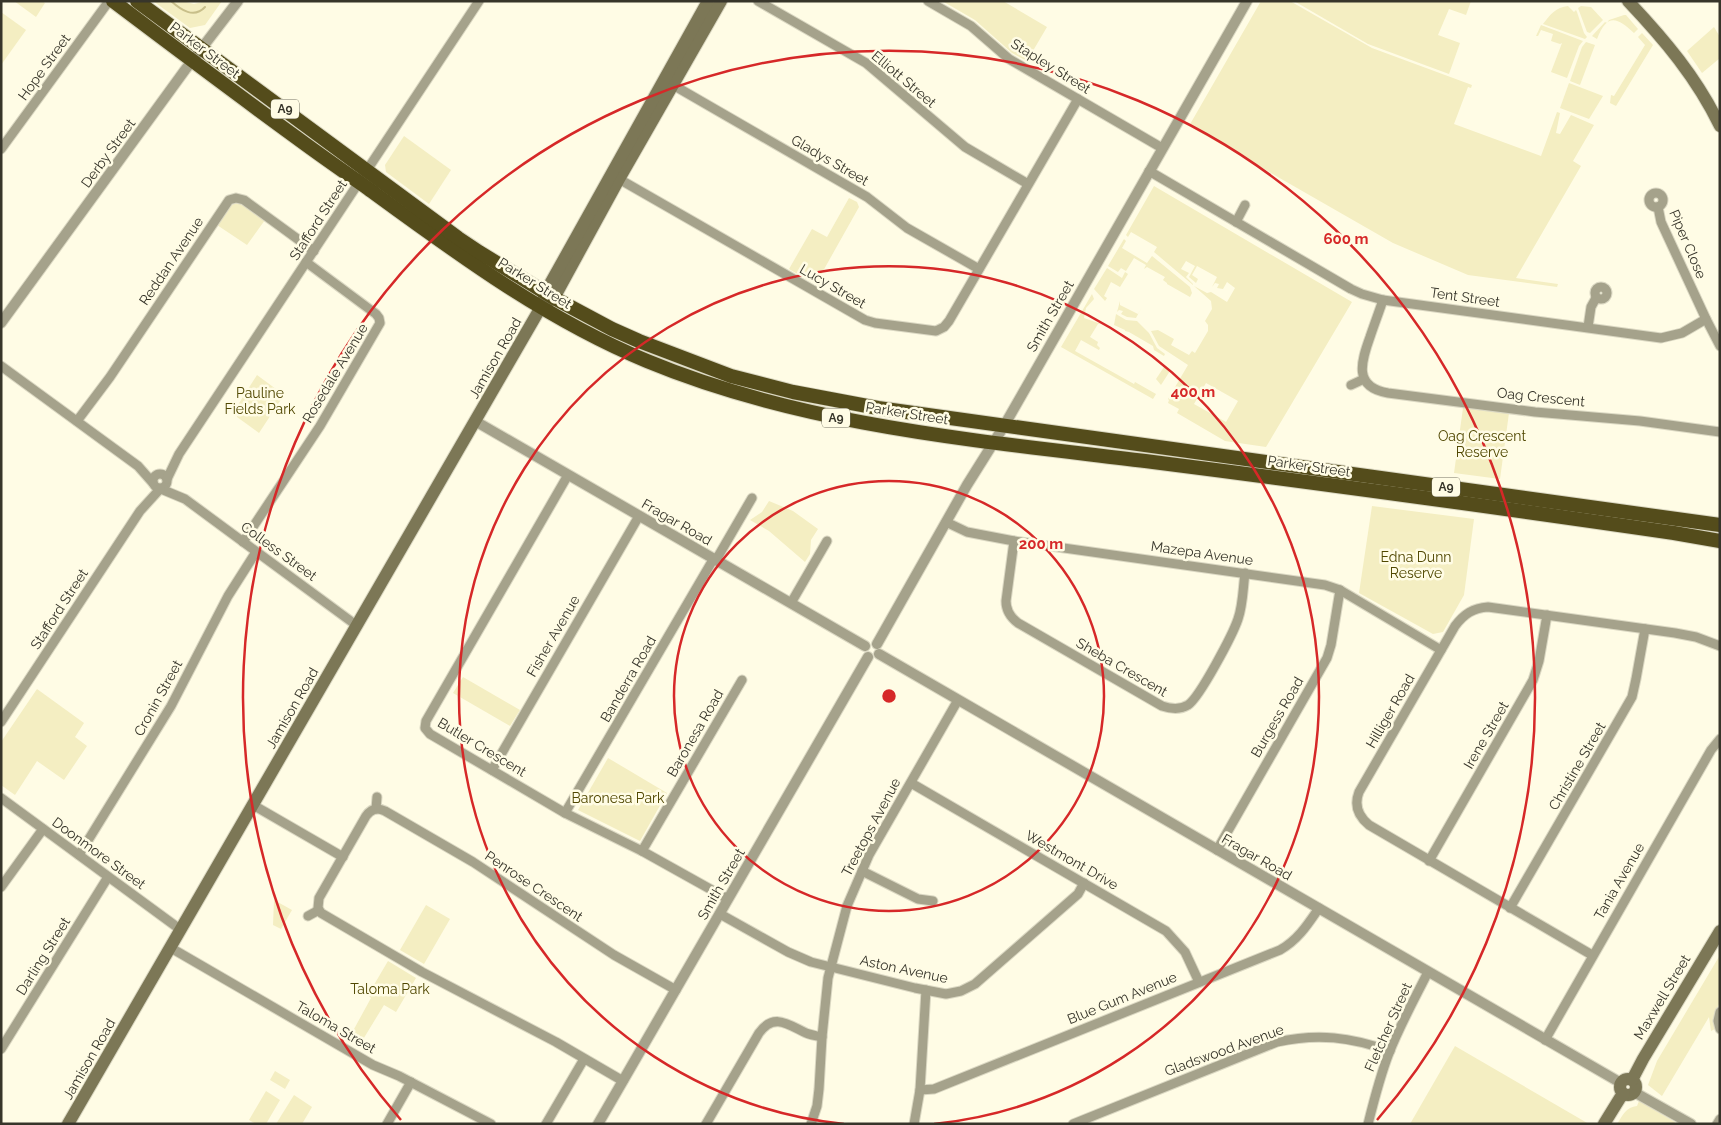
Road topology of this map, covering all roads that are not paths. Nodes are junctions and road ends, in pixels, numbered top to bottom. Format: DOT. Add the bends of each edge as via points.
graph roads {
  1 [pos="109,1"];
  2 [pos="113,1"];
  3 [pos="137,1"];
  4 [pos="238,1"];
  5 [pos="479,1"];
  6 [pos="708,1"];
  7 [pos="721,1"];
  8 [pos="758,1"];
  9 [pos="928,1"];
  10 [pos="1247,1"];
  11 [pos="1628,1"];
  12 [pos="202,49"];
  13 [pos="192,61"];
  14 [pos="668,82"];
  15 [pos="1078,99"];
  16 [pos="1720,126"];
  17 [pos="1162,148"];
  18 [pos="1,149"];
  19 [pos="367,170"];
  20 [pos="1149,171"];
  21 [pos="615,177"];
  22 [pos="359,182"];
  23 [pos="1028,184"];
  24 [pos="1245,205"];
  25 [pos="1658,207"];
  26 [pos="1236,222"];
  27 [pos="314,251"];
  28 [pos="306,262"];
  29 [pos="979,268"];
  30 [pos="549,295"];
  31 [pos="1596,298"];
  32 [pos="1383,300"];
  33 [pos="541,307"];
  34 [pos="1706,319"];
  35 [pos="1,323"];
  36 [pos="1588,327"];
  37 [pos="1720,346"];
  38 [pos="2,366"];
  39 [pos="1364,379"];
  40 [pos="1351,385"];
  41 [pos="77,421"];
  42 [pos="475,421"];
  43 [pos="1004,426"];
  44 [pos="1720,432"];
  45 [pos="993,442"];
  46 [pos="138,466"];
  47 [pos="568,475"];
  48 [pos="163,476"];
  49 [pos="157,486"];
  50 [pos="752,498"];
  51 [pos="185,499"];
  52 [pos="639,516"];
  53 [pos="946,522"];
  54 [pos="1720,525"];
  55 [pos="827,541"];
  56 [pos="1014,541"];
  57 [pos="1720,541"];
  58 [pos="242,542"];
  59 [pos="256,552"];
  60 [pos="715,559"];
  61 [pos="1245,573"];
  62 [pos="1340,590"];
  63 [pos="791,603"];
  64 [pos="1547,615"];
  65 [pos="356,625"];
  66 [pos="1645,629"];
  67 [pos="876,644"];
  68 [pos="866,646"];
  69 [pos="1720,646"];
  70 [pos="1441,650"];
  71 [pos="879,654"];
  72 [pos="868,657"];
  73 [pos="742,680"];
  74 [pos="958,700"];
  75 [pos="1,722"];
  76 [pos="1720,738"];
  77 [pos="492,770"];
  78 [pos="911,783"];
  79 [pos="377,797"];
  80 [pos="1,798"];
  81 [pos="253,805"];
  82 [pos="376,809"];
  83 [pos="565,813"];
  84 [pos="43,829"];
  85 [pos="1217,850"];
  86 [pos="642,851"];
  87 [pos="79,856"];
  88 [pos="344,857"];
  89 [pos="1429,861"];
  90 [pos="862,871"];
  91 [pos="108,877"];
  92 [pos="1084,883"];
  93 [pos="1,887"];
  94 [pos="728,899"];
  95 [pos="933,901"];
  96 [pos="1319,908"];
  97 [pos="1510,908"];
  98 [pos="319,910"];
  99 [pos="720,914"];
  100 [pos="308,916"];
  101 [pos="181,930"];
  102 [pos="1720,930"];
  103 [pos="171,948"];
  104 [pos="1592,955"];
  105 [pos="831,967"];
  106 [pos="1428,972"];
  107 [pos="1199,982"];
  108 [pos="676,990"];
  109 [pos="926,990"];
  110 [pos="1720,1012"];
  111 [pos="1720,1029"];
  112 [pos="822,1037"];
  113 [pos="1545,1040"];
  114 [pos="1,1049"];
  115 [pos="1390,1051"];
  116 [pos="584,1059"];
  117 [pos="623,1081"];
  118 [pos="412,1082"];
  119 [pos="1628,1087"];
  120 [pos="920,1090"];
  121 [pos="1720,1119"];
  122 [pos="68,1124"];
  123 [pos="387,1124"];
  124 [pos="491,1124"];
  125 [pos="546,1124"];
  126 [pos="598,1124"];
  127 [pos="706,1124"];
  128 [pos="810,1124"];
  129 [pos="914,1124"];
  130 [pos="1073,1124"];
  131 [pos="1368,1124"];
  132 [pos="1604,1124"];
  133 [pos="1691,1124"];
  134 [pos="1717,1124"];
  1 -- 18 [label="street, Hope Street"];
  2 -- 13 [label="highway, Parker Street / A9"];
  3 -- 12 [label="highway, Parker Street / A9"];
  4 -- 12 [label="street, Derby Street"];
  5 -- 19 [label="street, Stafford Street"];
  6 -- 14 [label="main road, Jamison Road"];
  7 -- 14 [label="main road, Jamison Road"];
  8 -- 23 [label="street, Elliott Street" via="866,63 965,148"];
  9 -- 15 [label="street, Stapley Street" via="971,26 1008,59"];
  10 -- 17 [label="street, Smith Street"];
  11 -- 16 [label="main road" via="1686,67"];
  12 -- 13 [label="street, Derby Street"];
  12 -- 19 [label="highway, Parker Street / A9"];
  13 -- 22 [label="highway, Parker Street / A9"];
  13 -- 35 [label="street, Derby Street"];
  14 -- 21 [label="main road, Jamison Road"];
  14 -- 29 [label="street, Gladys Street" via="868,197 908,228"];
  15 -- 17 [label="street, Stapley Street"];
  15 -- 23 [label="street, Lucy Street"];
  17 -- 20 [label="street, Smith Street"];
  19 -- 22 [label="street, Stafford Street"];
  19 -- 30 [label="highway, Parker Street / A9" via="472,248"];
  20 -- 26 [label="street, Tent Street"];
  20 -- 43 [label="street, Smith Street"];
  21 -- 29 [label="street, Lucy Street" via="870,322 930,331 941,329 949,321"];
  21 -- 30 [label="main road, Jamison Road"];
  22 -- 27 [label="street, Stafford Street"];
  22 -- 33 [label="highway, Parker Street / A9" via="468,260"];
  23 -- 29 [label="street, Lucy Street"];
  24 -- 26 [label="street"];
  25 -- 34 [label="street, Piper Close" via="1660,222"];
  26 -- 32 [label="street, Tent Street" via="1362,294"];
  27 -- 28 [label="street, Stafford Street"];
  27 -- 41 [label="street, Reddan Avenue" via="244,200 229,200"];
  28 -- 48 [label="street, Stafford Street"];
  28 -- 58 [label="street, Rosedale Avenue" via="376,314 380,323 320,426"];
  30 -- 33 [label="main road, Jamison Road"];
  30 -- 43 [label="highway, Parker Street / A9" via="658,350 731,376 827,399"];
  31 -- 36 [label="street"];
  32 -- 36 [label="street, Tent Street"];
  32 -- 39 [label="street" via="1362,361"];
  33 -- 42 [label="main road, Jamison Road"];
  33 -- 45 [label="highway, Parker Street / A9" via="619,349 683,376 730,391 839,418"];
  34 -- 36 [label="street, Tent Street" via="1682,333 1661,338"];
  34 -- 37 [label="street, Piper Close"];
  38 -- 41 [label="street, Colless Street"];
  39 -- 40 [label="street"];
  39 -- 44 [label="street, Oag Crescent" via="1383,392"];
  41 -- 46 [label="street, Colless Street"];
  42 -- 47 [label="street, Fragar Road"];
  42 -- 65 [label="main road, Jamison Road"];
  43 -- 45 [label="street, Smith Street"];
  43 -- 54 [label="highway, Parker Street / A9"];
  45 -- 53 [label="street, Smith Street"];
  45 -- 57 [label="highway, Parker Street / A9" via="1282,478"];
  46 -- 48 [label="street, Colless Street"];
  46 -- 49 [label="street, Colless Street"];
  47 -- 52 [label="street, Fragar Road"];
  47 -- 77 [label="street, Butler Crescent" via="425,723 430,734"];
  48 -- 49 [label="street" via="155,476"];
  48 -- 49 [label="street" via="166,486"];
  48 -- 51 [label="street, Colless Street"];
  49 -- 51 [label="street, Colless Street"];
  49 -- 75 [label="street, Stafford Street"];
  50 -- 60 [label="street, Banderra Road"];
  51 -- 58 [label="street, Colless Street"];
  52 -- 60 [label="street, Fragar Road"];
  52 -- 77 [label="street, Fisher Avenue"];
  53 -- 56 [label="street, Mazepa Avenue" via="967,532"];
  53 -- 67 [label="street, Smith Street"];
  55 -- 63 [label="street"];
  56 -- 61 [label="street, Mazepa Avenue"];
  56 -- 61 [label="street, Sheba Crescent" via="1006,603 1014,620 1170,708 1182,708 1193,700 1232,634 1240,614"];
  58 -- 59 [label="street, Colless Street"];
  59 -- 65 [label="street, Colless Street"];
  59 -- 87 [label="street, Cronin Street" via="228,596 171,706"];
  60 -- 63 [label="street, Fragar Road"];
  60 -- 83 [label="street, Banderra Road"];
  61 -- 62 [label="street, Mazepa Avenue" via="1312,582"];
  62 -- 70 [label="street, Mazepa Avenue"];
  62 -- 85 [label="street, Burgess Road" via="1326,658"];
  63 -- 68 [label="street, Fragar Road"];
  64 -- 66 [label="street, Hilliger Road"];
  64 -- 70 [label="street, Hilliger Road" via="1488,607 1476,609 1460,619"];
  64 -- 89 [label="street, Irene Street" via="1539,661 1532,680"];
  65 -- 81 [label="main road, Jamison Road"];
  66 -- 69 [label="street, Hilliger Road" via="1696,637"];
  66 -- 97 [label="street, Christine Street" via="1632,697"];
  67 -- 68 [label="street" via="872,642"];
  67 -- 71 [label="street" via="880,647"];
  68 -- 72 [label="street"];
  70 -- 89 [label="street, Hilliger Road" via="1356,801 1357,811 1364,822"];
  71 -- 72 [label="street" via="875,658"];
  71 -- 74 [label="street, Fragar Road"];
  72 -- 94 [label="street, Smith Street"];
  73 -- 86 [label="street, Baronesa Road"];
  74 -- 78 [label="street, Treetops Avenue"];
  74 -- 85 [label="street, Fragar Road"];
  76 -- 104 [label="street, Tania Avenue"];
  77 -- 83 [label="street, Butler Crescent"];
  78 -- 90 [label="street, Treetops Avenue"];
  78 -- 92 [label="street, Westmont Drive"];
  79 -- 82 [label="street"];
  80 -- 84 [label="street, Doonmore Street"];
  81 -- 88 [label="street"];
  81 -- 101 [label="main road, Jamison Road"];
  82 -- 88 [label="street" via="366,816"];
  82 -- 108 [label="street, Penrose Crescent" via="385,811 473,862 614,955"];
  83 -- 86 [label="street, Butler Crescent"];
  84 -- 87 [label="street, Doonmore Street"];
  84 -- 93 [label="street"];
  85 -- 96 [label="street, Fragar Road"];
  86 -- 94 [label="street, Butler Crescent"];
  87 -- 91 [label="street, Doonmore Street"];
  88 -- 98 [label="street" via="319,898"];
  89 -- 97 [label="street, Hilliger Road"];
  90 -- 95 [label="street" via="918,899"];
  90 -- 105 [label="street, Treetops Avenue" via="844,917"];
  91 -- 101 [label="street, Doonmore Street"];
  91 -- 114 [label="street, Darling Street"];
  92 -- 107 [label="street, Westmont Drive" via="1171,935 1185,952"];
  92 -- 109 [label="street, Aston Avenue" via="1078,894 970,987 950,993"];
  94 -- 99 [label="street, Smith Street"];
  96 -- 106 [label="street, Fragar Road"];
  96 -- 107 [label="street, Blue Gum Avenue" via="1304,930 1285,947"];
  97 -- 104 [label="street, Hilliger Road"];
  98 -- 100 [label="street"];
  98 -- 116 [label="street" via="324,916 422,972"];
  99 -- 105 [label="street, Aston Avenue" via="800,957"];
  99 -- 108 [label="street, Smith Street"];
  101 -- 103 [label="main road, Jamison Road"];
  102 -- 119 [label="main road, Maxwell Street"];
  103 -- 118 [label="street, Taloma Street" via="372,1065"];
  103 -- 122 [label="main road, Jamison Road"];
  104 -- 113 [label="street, Tania Avenue"];
  105 -- 109 [label="street, Aston Avenue"];
  105 -- 112 [label="street, Treetops Avenue"];
  106 -- 113 [label="street, Fragar Road"];
  106 -- 115 [label="street, Fletcher Street"];
  107 -- 120 [label="street, Blue Gum Avenue" via="934,1089"];
  108 -- 117 [label="street, Smith Street"];
  109 -- 120 [label="street"];
  110 -- 111 [label="street"];
  112 -- 127 [label="street" via="807,1034 785,1022 764,1026"];
  112 -- 128 [label="street, Treetops Avenue" via="819,1089"];
  113 -- 119 [label="street, Fragar Road"];
  115 -- 130 [label="street, Gladswood Avenue" via="1333,1037 1277,1042"];
  115 -- 131 [label="street, Fletcher Street"];
  116 -- 117 [label="street"];
  116 -- 125 [label="street"];
  117 -- 126 [label="street, Smith Street"];
  118 -- 123 [label="street"];
  118 -- 124 [label="street, Taloma Street"];
  119 -- 132 [label="main road, Maxwell Street"];
  119 -- 133 [label="street, Fragar Road"];
  120 -- 129 [label="street"];
  121 -- 134 [label="street"];
}
